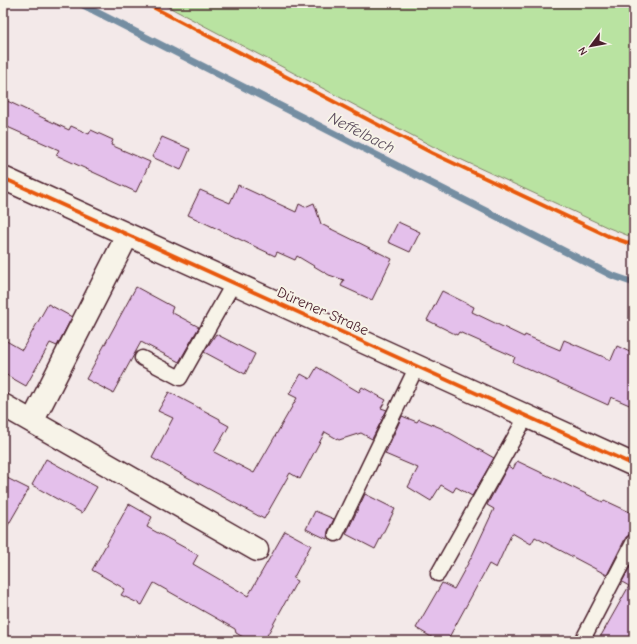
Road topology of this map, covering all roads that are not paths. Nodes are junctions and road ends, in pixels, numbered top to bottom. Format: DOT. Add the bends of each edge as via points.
graph roads {
  1 [pos="3,178"];
  2 [pos="128,236"];
  3 [pos="233,284"];
  4 [pos="142,358"];
  5 [pos="417,366"];
  6 [pos="3,405"];
  7 [pos="526,417"];
  8 [pos="33,420"];
  9 [pos="634,466"];
  10 [pos="336,534"];
  11 [pos="634,541"];
  12 [pos="257,550"];
  13 [pos="438,574"];
  14 [pos="582,641"];
  1 -- 2 [label="street, Dürener Straße"];
  2 -- 3 [label="street, Dürener Straße"];
  2 -- 8 [label="street"];
  3 -- 4 [label="lane" via="180,378"];
  3 -- 5 [label="street, Dürener Straße"];
  5 -- 7 [label="street, Dürener Straße"];
  5 -- 10 [label="lane"];
  6 -- 8 [label="street"];
  7 -- 9 [label="street, Dürener Straße"];
  7 -- 13 [label="lane"];
  8 -- 12 [label="street"];
  11 -- 14 [label="lane"];
}
